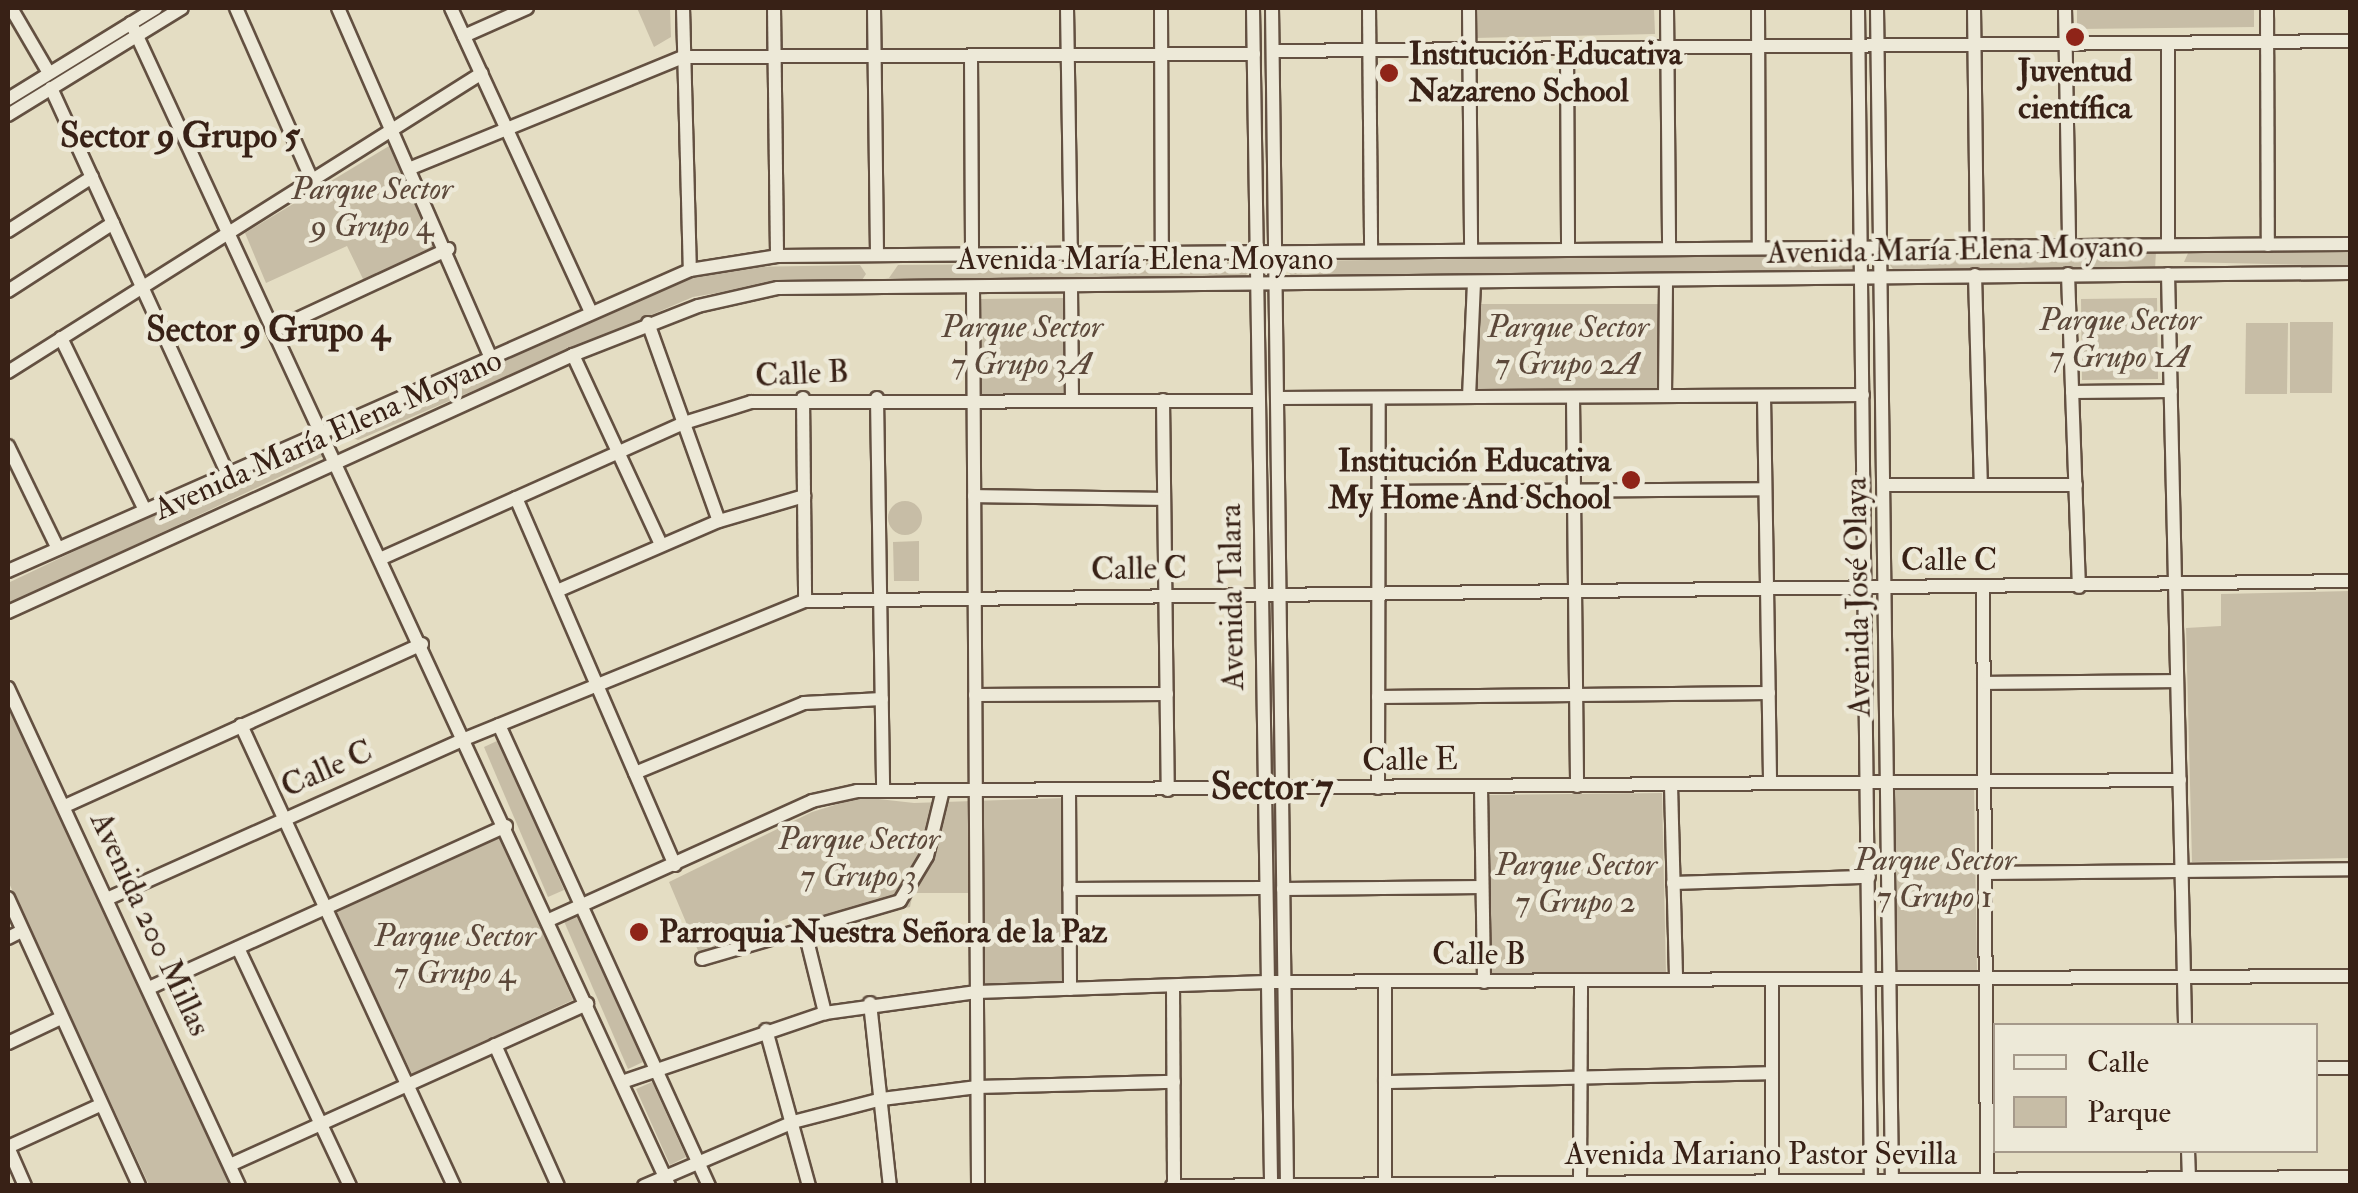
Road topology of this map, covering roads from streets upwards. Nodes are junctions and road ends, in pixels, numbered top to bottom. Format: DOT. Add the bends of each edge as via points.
graph roads {
  1 [pos="9,8"];
  2 [pos="156,8"];
  3 [pos="182,8"];
  4 [pos="236,8"];
  5 [pos="338,8"];
  6 [pos="451,8"];
  7 [pos="526,8"];
  8 [pos="683,8"];
  9 [pos="774,8"];
  10 [pos="874,8"];
  11 [pos="1067,8"];
  12 [pos="1161,8"];
  13 [pos="1253,8"];
  14 [pos="1272,8"];
  15 [pos="1370,8"];
  16 [pos="1469,8"];
  17 [pos="1667,8"];
  18 [pos="1758,8"];
  19 [pos="1858,8"];
  20 [pos="1877,8"];
  21 [pos="1974,8"];
  22 [pos="2065,8"];
  23 [pos="2268,8"];
  24 [pos="135,29"];
  25 [pos="464,36"];
  26 [pos="2350,41"];
  27 [pos="2268,42"];
  28 [pos="2168,43"];
  29 [pos="1974,44"];
  30 [pos="2066,44"];
  31 [pos="1758,46"];
  32 [pos="1858,46"];
  33 [pos="1877,46"];
  34 [pos="1668,47"];
  35 [pos="1567,48"];
  36 [pos="1469,49"];
  37 [pos="1370,50"];
  38 [pos="1272,51"];
  39 [pos="1254,54"];
  40 [pos="1068,55"];
  41 [pos="1162,55"];
  42 [pos="774,56"];
  43 [pos="874,56"];
  44 [pos="971,56"];
  45 [pos="684,57"];
  46 [pos="482,73"];
  47 [pos="50,80"];
  48 [pos="8,99"];
  49 [pos="8,115"];
  50 [pos="394,128"];
  51 [pos="508,128"];
  52 [pos="411,168"];
  53 [pos="92,176"];
  54 [pos="312,180"];
  55 [pos="113,223"];
  56 [pos="8,231"];
  57 [pos="230,232"];
  58 [pos="2268,244"];
  59 [pos="2350,244"];
  60 [pos="1977,245"];
  61 [pos="2069,245"];
  62 [pos="2168,245"];
  63 [pos="1759,248"];
  64 [pos="448,249"];
  65 [pos="1669,249"];
  66 [pos="1862,249"];
  67 [pos="1881,249"];
  68 [pos="1470,250"];
  69 [pos="1568,250"];
  70 [pos="1371,251"];
  71 [pos="1257,252"];
  72 [pos="1275,252"];
  73 [pos="1162,253"];
  74 [pos="877,254"];
  75 [pos="972,254"];
  76 [pos="1070,254"];
  77 [pos="777,256"];
  78 [pos="690,270"];
  79 [pos="2068,274"];
  80 [pos="2168,274"];
  81 [pos="2350,274"];
  82 [pos="1975,275"];
  83 [pos="1863,279"];
  84 [pos="1880,280"];
  85 [pos="1666,282"];
  86 [pos="1474,284"];
  87 [pos="1071,286"];
  88 [pos="1257,286"];
  89 [pos="1275,286"];
  90 [pos="142,287"];
  91 [pos="973,287"];
  92 [pos="8,290"];
  93 [pos="590,312"];
  94 [pos="648,323"];
  95 [pos="276,329"];
  96 [pos="61,338"];
  97 [pos="490,354"];
  98 [pos="573,354"];
  99 [pos="8,372"];
  100 [pos="2171,391"];
  101 [pos="2072,392"];
  102 [pos="1864,395"];
  103 [pos="1665,396"];
  104 [pos="1764,396"];
  105 [pos="1469,397"];
  106 [pos="1573,397"];
  107 [pos="803,398"];
  108 [pos="877,398"];
  109 [pos="974,398"];
  110 [pos="1277,398"];
  111 [pos="1379,398"];
  112 [pos="1072,399"];
  113 [pos="1163,400"];
  114 [pos="1256,401"];
  115 [pos="681,424"];
  116 [pos="322,430"];
  117 [pos="8,446"];
  118 [pos="618,452"];
  119 [pos="336,458"];
  120 [pos="227,472"];
  121 [pos="1884,485"];
  122 [pos="1981,485"];
  123 [pos="2076,485"];
  124 [pos="1765,489"];
  125 [pos="1574,491"];
  126 [pos="1379,492"];
  127 [pos="804,496"];
  128 [pos="974,496"];
  129 [pos="516,498"];
  130 [pos="1164,498"];
  131 [pos="144,510"];
  132 [pos="720,521"];
  133 [pos="661,544"];
  134 [pos="58,549"];
  135 [pos="382,558"];
  136 [pos="8,572"];
  137 [pos="2350,581"];
  138 [pos="2175,585"];
  139 [pos="1983,587"];
  140 [pos="2080,587"];
  141 [pos="1866,588"];
  142 [pos="1886,588"];
  143 [pos="1767,590"];
  144 [pos="556,591"];
  145 [pos="1575,592"];
  146 [pos="1379,594"];
  147 [pos="1166,596"];
  148 [pos="1259,596"];
  149 [pos="1279,596"];
  150 [pos="974,598"];
  151 [pos="805,600"];
  152 [pos="880,600"];
  153 [pos="8,612"];
  154 [pos="422,644"];
  155 [pos="2177,681"];
  156 [pos="1984,683"];
  157 [pos="597,686"];
  158 [pos="8,688"];
  159 [pos="1167,694"];
  160 [pos="1768,694"];
  161 [pos="975,695"];
  162 [pos="1576,695"];
  163 [pos="1378,697"];
  164 [pos="882,699"];
  165 [pos="241,725"];
  166 [pos="499,725"];
  167 [pos="466,738"];
  168 [pos="635,773"];
  169 [pos="2180,780"];
  170 [pos="1984,781"];
  171 [pos="1868,782"];
  172 [pos="1888,782"];
  173 [pos="1770,783"];
  174 [pos="1671,785"];
  175 [pos="1577,786"];
  176 [pos="1481,787"];
  177 [pos="1378,788"];
  178 [pos="883,789"];
  179 [pos="1281,789"];
  180 [pos="944,790"];
  181 [pos="976,790"];
  182 [pos="1069,790"];
  183 [pos="1168,790"];
  184 [pos="1262,790"];
  185 [pos="65,806"];
  186 [pos="284,818"];
  187 [pos="506,826"];
  188 [pos="674,865"];
  189 [pos="2350,869"];
  190 [pos="2182,871"];
  191 [pos="1985,873"];
  192 [pos="1869,877"];
  193 [pos="1673,883"];
  194 [pos="1482,887"];
  195 [pos="1262,888"];
  196 [pos="1070,889"];
  197 [pos="1282,889"];
  198 [pos="8,898"];
  199 [pos="109,898"];
  200 [pos="581,906"];
  201 [pos="324,907"];
  202 [pos="548,920"];
  203 [pos="804,928"];
  204 [pos="22,931"];
  205 [pos="8,938"];
  206 [pos="238,948"];
  207 [pos="702,959"];
  208 [pos="2350,976"];
  209 [pos="1986,978"];
  210 [pos="2184,978"];
  211 [pos="1872,979"];
  212 [pos="1890,979"];
  213 [pos="1676,980"];
  214 [pos="1772,980"];
  215 [pos="1581,981"];
  216 [pos="1266,982"];
  217 [pos="1385,982"];
  218 [pos="1484,982"];
  219 [pos="1284,983"];
  220 [pos="1173,986"];
  221 [pos="149,988"];
  222 [pos="1070,990"];
  223 [pos="977,992"];
  224 [pos="870,1002"];
  225 [pos="587,1004"];
  226 [pos="825,1014"];
  227 [pos="61,1018"];
  228 [pos="2185,1023"];
  229 [pos="766,1030"];
  230 [pos="8,1043"];
  231 [pos="496,1045"];
  232 [pos="655,1068"];
  233 [pos="2318,1068"];
  234 [pos="2350,1068"];
  235 [pos="1772,1073"];
  236 [pos="1991,1073"];
  237 [pos="1580,1077"];
  238 [pos="409,1082"];
  239 [pos="622,1082"];
  240 [pos="1174,1082"];
  241 [pos="1385,1082"];
  242 [pos="977,1087"];
  243 [pos="882,1099"];
  244 [pos="100,1105"];
  245 [pos="321,1120"];
  246 [pos="793,1122"];
  247 [pos="8,1147"];
  248 [pos="2188,1153"];
  249 [pos="698,1160"];
  250 [pos="230,1164"];
  251 [pos="2350,1176"];
  252 [pos="2188,1178"];
  253 [pos="1987,1180"];
  254 [pos="667,1181"];
  255 [pos="1772,1181"];
  256 [pos="1580,1182"];
  257 [pos="1385,1183"];
  258 [pos="1872,1183"];
  259 [pos="1892,1183"];
  260 [pos="1270,1185"];
  261 [pos="1287,1185"];
  262 [pos="25,1186"];
  263 [pos="139,1186"];
  264 [pos="239,1186"];
  265 [pos="350,1186"];
  266 [pos="454,1186"];
  267 [pos="558,1186"];
  268 [pos="644,1186"];
  269 [pos="710,1186"];
  270 [pos="809,1186"];
  271 [pos="890,1186"];
  272 [pos="978,1186"];
  273 [pos="1173,1186"];
  1 -- 47 [label="street"];
  2 -- 24 [label="street"];
  3 -- 24 [label="street"];
  4 -- 54 [label="street"];
  5 -- 50 [label="street"];
  6 -- 25 [label="street"];
  7 -- 25 [label="street"];
  8 -- 45 [label="street"];
  9 -- 42 [label="street"];
  10 -- 43 [label="street"];
  11 -- 40 [label="street"];
  12 -- 41 [label="street"];
  13 -- 39 [label="street, Avenida Talara"];
  14 -- 38 [label="street, Avenida Talara"];
  15 -- 37 [label="street"];
  16 -- 36 [label="street"];
  17 -- 34 [label="street"];
  18 -- 31 [label="street"];
  19 -- 32 [label="street, Avenida José Olaya"];
  20 -- 33 [label="street, Avenida José Olaya"];
  21 -- 29 [label="street"];
  22 -- 30 [label="street"];
  23 -- 27 [label="street"];
  24 -- 47 [label="street"];
  24 -- 57 [label="street"];
  25 -- 46 [label="street"];
  26 -- 27 [label="street"];
  27 -- 28 [label="street"];
  27 -- 58 [label="street"];
  28 -- 30 [label="street"];
  28 -- 62 [label="street"];
  29 -- 30 [label="street"];
  29 -- 33 [label="street"];
  29 -- 60 [label="street"];
  30 -- 61 [label="street"];
  31 -- 32 [label="street"];
  31 -- 34 [label="street"];
  31 -- 63 [label="street"];
  32 -- 33 [label="street"];
  32 -- 66 [label="street, Avenida José Olaya"];
  33 -- 67 [label="street, Avenida José Olaya"];
  34 -- 35 [label="street"];
  34 -- 65 [label="street"];
  35 -- 36 [label="street"];
  35 -- 69 [label="street"];
  36 -- 37 [label="street"];
  36 -- 68 [label="street"];
  37 -- 38 [label="street"];
  37 -- 70 [label="street"];
  38 -- 72 [label="street, Avenida Talara"];
  39 -- 41 [label="street"];
  39 -- 71 [label="street, Avenida Talara"];
  40 -- 41 [label="street"];
  40 -- 44 [label="street"];
  40 -- 76 [label="street"];
  41 -- 73 [label="street"];
  42 -- 43 [label="street"];
  42 -- 45 [label="street"];
  42 -- 77 [label="street"];
  43 -- 44 [label="street"];
  43 -- 74 [label="street"];
  44 -- 75 [label="street"];
  45 -- 51 [label="street"];
  45 -- 78 [label="street"];
  46 -- 50 [label="street"];
  46 -- 51 [label="street"];
  47 -- 48 [label="street"];
  47 -- 49 [label="street"];
  47 -- 53 [label="street"];
  50 -- 52 [label="street"];
  50 -- 54 [label="street"];
  51 -- 52 [label="street"];
  51 -- 93 [label="street"];
  52 -- 64 [label="street"];
  53 -- 55 [label="street"];
  53 -- 56 [label="street"];
  54 -- 57 [label="street"];
  55 -- 90 [label="street"];
  55 -- 92 [label="street"];
  57 -- 90 [label="street"];
  57 -- 95 [label="street"];
  58 -- 59 [label="street, Avenida María Elena Moyano"];
  58 -- 62 [label="street, Avenida María Elena Moyano"];
  60 -- 61 [label="street, Avenida María Elena Moyano"];
  60 -- 67 [label="street, Avenida María Elena Moyano"];
  61 -- 62 [label="street, Avenida María Elena Moyano"];
  63 -- 65 [label="street, Avenida María Elena Moyano"];
  63 -- 66 [label="street, Avenida María Elena Moyano"];
  64 -- 95 [label="street"];
  64 -- 97 [label="street"];
  65 -- 69 [label="street, Avenida María Elena Moyano"];
  66 -- 67 [label="street, Avenida María Elena Moyano"];
  66 -- 83 [label="street, Avenida José Olaya"];
  67 -- 84 [label="street, Avenida José Olaya"];
  68 -- 69 [label="street, Avenida María Elena Moyano"];
  68 -- 70 [label="street, Avenida María Elena Moyano"];
  70 -- 72 [label="street, Avenida María Elena Moyano"];
  71 -- 72 [label="street, Avenida María Elena Moyano"];
  71 -- 73 [label="street, Avenida María Elena Moyano"];
  71 -- 88 [label="street, Avenida Talara"];
  72 -- 89 [label="street, Avenida Talara"];
  73 -- 76 [label="street, Avenida María Elena Moyano"];
  74 -- 75 [label="street, Avenida María Elena Moyano"];
  74 -- 77 [label="street, Avenida María Elena Moyano"];
  75 -- 76 [label="street, Avenida María Elena Moyano"];
  77 -- 78 [label="street, Avenida María Elena Moyano"];
  78 -- 93 [label="street, Avenida María Elena Moyano"];
  79 -- 80 [label="street, Avenida María Elena Moyano"];
  79 -- 82 [label="street, Avenida María Elena Moyano"];
  79 -- 101 [label="street"];
  80 -- 81 [label="street, Avenida María Elena Moyano"];
  80 -- 100 [label="street"];
  82 -- 84 [label="street, Avenida María Elena Moyano"];
  82 -- 122 [label="street"];
  83 -- 84 [label="street, Avenida María Elena Moyano"];
  83 -- 85 [label="street, Avenida María Elena Moyano"];
  83 -- 102 [label="street, Avenida José Olaya"];
  84 -- 121 [label="street, Avenida José Olaya"];
  85 -- 86 [label="street, Avenida María Elena Moyano"];
  85 -- 103 [label="street"];
  86 -- 89 [label="street, Avenida María Elena Moyano"];
  86 -- 105 [label="street"];
  87 -- 88 [label="street, Avenida María Elena Moyano"];
  87 -- 91 [label="street, Avenida María Elena Moyano"];
  87 -- 112 [label="street"];
  88 -- 89 [label="street, Avenida María Elena Moyano"];
  88 -- 114 [label="street, Avenida Talara"];
  89 -- 110 [label="street, Avenida Talara"];
  90 -- 96 [label="street"];
  90 -- 120 [label="street"];
  91 -- 94 [label="street, Avenida María Elena Moyano" via="778,288"];
  91 -- 109 [label="street"];
  93 -- 97 [label="street, Avenida María Elena Moyano"];
  94 -- 98 [label="street, Avenida María Elena Moyano"];
  94 -- 115 [label="street"];
  95 -- 116 [label="street"];
  96 -- 99 [label="street"];
  96 -- 131 [label="street"];
  97 -- 116 [label="street, Avenida María Elena Moyano"];
  98 -- 118 [label="street"];
  98 -- 119 [label="street, Avenida María Elena Moyano"];
  100 -- 101 [label="street"];
  100 -- 138 [label="street"];
  101 -- 123 [label="street"];
  102 -- 104 [label="street"];
  102 -- 141 [label="street, Avenida José Olaya"];
  103 -- 104 [label="street"];
  103 -- 106 [label="street"];
  104 -- 124 [label="street"];
  105 -- 106 [label="street"];
  105 -- 111 [label="street"];
  106 -- 125 [label="street"];
  107 -- 108 [label="street, Calle B"];
  107 -- 115 [label="street, Calle B" via="751,402"];
  107 -- 127 [label="street"];
  108 -- 109 [label="street, Calle B"];
  108 -- 152 [label="street"];
  109 -- 112 [label="street, Calle B"];
  109 -- 128 [label="street"];
  110 -- 111 [label="street"];
  110 -- 149 [label="street, Avenida Talara"];
  111 -- 126 [label="street"];
  112 -- 113 [label="street, Calle B"];
  113 -- 114 [label="street, Calle B"];
  113 -- 130 [label="street"];
  114 -- 148 [label="street, Avenida Talara"];
  115 -- 118 [label="street, Calle B"];
  115 -- 132 [label="street"];
  116 -- 119 [label="street"];
  116 -- 120 [label="street, Avenida María Elena Moyano"];
  117 -- 134 [label="street"];
  118 -- 129 [label="street, Calle B"];
  118 -- 133 [label="street"];
  119 -- 135 [label="street"];
  119 -- 153 [label="street, Avenida María Elena Moyano"];
  120 -- 131 [label="street, Avenida María Elena Moyano"];
  121 -- 122 [label="street"];
  121 -- 142 [label="street, Avenida José Olaya"];
  122 -- 123 [label="street"];
  123 -- 140 [label="street"];
  124 -- 125 [label="street"];
  124 -- 143 [label="street"];
  125 -- 126 [label="street"];
  125 -- 145 [label="street"];
  126 -- 146 [label="street"];
  127 -- 132 [label="street"];
  127 -- 151 [label="street"];
  128 -- 130 [label="street"];
  128 -- 150 [label="street"];
  129 -- 135 [label="street, Calle B"];
  129 -- 144 [label="street"];
  130 -- 147 [label="street"];
  131 -- 134 [label="street, Avenida María Elena Moyano"];
  132 -- 133 [label="street"];
  133 -- 144 [label="street"];
  134 -- 136 [label="street, Avenida María Elena Moyano"];
  135 -- 154 [label="street"];
  137 -- 138 [label="street, Calle C"];
  138 -- 140 [label="street, Calle C"];
  138 -- 155 [label="street"];
  139 -- 140 [label="street, Calle C"];
  139 -- 142 [label="street, Calle C"];
  139 -- 156 [label="street"];
  141 -- 142 [label="street, Calle C"];
  141 -- 143 [label="street, Calle C"];
  141 -- 171 [label="street, Avenida José Olaya"];
  142 -- 172 [label="street, Avenida José Olaya"];
  143 -- 145 [label="street, Calle C"];
  143 -- 160 [label="street"];
  144 -- 157 [label="street"];
  145 -- 146 [label="street, Calle C"];
  145 -- 162 [label="street"];
  146 -- 149 [label="street, Calle C"];
  146 -- 163 [label="street"];
  147 -- 148 [label="street, Calle C"];
  147 -- 150 [label="street, Calle C"];
  147 -- 159 [label="street"];
  148 -- 149 [label="street, Calle C"];
  148 -- 184 [label="street, Avenida Talara"];
  149 -- 179 [label="street, Avenida Talara"];
  150 -- 152 [label="street, Calle C"];
  150 -- 161 [label="street"];
  151 -- 152 [label="street, Calle C"];
  151 -- 157 [label="street, Calle C"];
  152 -- 164 [label="street"];
  154 -- 165 [label="street"];
  154 -- 167 [label="street"];
  155 -- 156 [label="street"];
  155 -- 169 [label="street"];
  156 -- 170 [label="street"];
  157 -- 166 [label="street, Calle C"];
  157 -- 168 [label="street"];
  158 -- 185 [label="street, Avenida 200 Millas"];
  159 -- 161 [label="street"];
  159 -- 183 [label="street"];
  160 -- 162 [label="street"];
  160 -- 173 [label="street"];
  161 -- 181 [label="street"];
  162 -- 163 [label="street"];
  162 -- 175 [label="street"];
  163 -- 177 [label="street"];
  164 -- 168 [label="street" via="804,703"];
  164 -- 178 [label="street"];
  165 -- 185 [label="street"];
  165 -- 186 [label="street"];
  166 -- 167 [label="street, Calle C"];
  166 -- 200 [label="street"];
  167 -- 186 [label="street, Calle C"];
  167 -- 187 [label="street"];
  168 -- 188 [label="street"];
  169 -- 170 [label="street, Calle E"];
  169 -- 190 [label="street"];
  170 -- 172 [label="street, Calle E"];
  170 -- 191 [label="street"];
  171 -- 172 [label="street, Calle E"];
  171 -- 173 [label="street, Calle E"];
  171 -- 192 [label="street, Avenida José Olaya"];
  172 -- 212 [label="street, Avenida José Olaya"];
  173 -- 174 [label="street, Calle E"];
  174 -- 175 [label="street, Calle E"];
  174 -- 193 [label="street"];
  175 -- 176 [label="street, Calle E"];
  176 -- 177 [label="street, Calle E"];
  176 -- 194 [label="street"];
  177 -- 179 [label="street, Calle E"];
  178 -- 180 [label="street, Calle E"];
  178 -- 188 [label="street, Calle E" via="812,801"];
  179 -- 184 [label="street, Calle E"];
  179 -- 197 [label="street, Avenida Talara"];
  180 -- 181 [label="street, Calle E"];
  180 -- 203 [label="street" via="911,890 868,913"];
  181 -- 182 [label="street, Calle E"];
  181 -- 223 [label="street"];
  182 -- 183 [label="street, Calle E"];
  182 -- 196 [label="street"];
  183 -- 184 [label="street, Calle E"];
  184 -- 195 [label="street, Avenida Talara"];
  185 -- 199 [label="street, Avenida 200 Millas"];
  186 -- 199 [label="street, Calle C"];
  186 -- 201 [label="street"];
  187 -- 201 [label="street"];
  187 -- 202 [label="street"];
  188 -- 200 [label="street, Calle E"];
  189 -- 190 [label="street"];
  190 -- 191 [label="street"];
  190 -- 210 [label="street"];
  191 -- 209 [label="street"];
  192 -- 193 [label="street"];
  192 -- 211 [label="street, Avenida José Olaya"];
  193 -- 213 [label="street"];
  194 -- 197 [label="street"];
  194 -- 218 [label="street"];
  195 -- 196 [label="street"];
  195 -- 216 [label="street, Avenida Talara"];
  196 -- 222 [label="street"];
  197 -- 219 [label="street, Avenida Talara"];
  198 -- 204 [label="street"];
  199 -- 221 [label="street, Avenida 200 Millas"];
  200 -- 202 [label="street, Calle E"];
  200 -- 232 [label="street"];
  201 -- 206 [label="street"];
  201 -- 238 [label="street"];
  202 -- 225 [label="street"];
  203 -- 207 [label="street"];
  203 -- 226 [label="street"];
  204 -- 205 [label="street"];
  204 -- 227 [label="street"];
  206 -- 221 [label="street"];
  206 -- 245 [label="street"];
  208 -- 210 [label="street, Calle B"];
  209 -- 210 [label="street, Calle B"];
  209 -- 212 [label="street, Calle B"];
  209 -- 236 [label="street"];
  210 -- 228 [label="street"];
  211 -- 212 [label="street, Calle B"];
  211 -- 214 [label="street, Calle B"];
  211 -- 258 [label="street, Avenida José Olaya"];
  212 -- 259 [label="street, Avenida José Olaya"];
  213 -- 214 [label="street, Calle B"];
  213 -- 215 [label="street, Calle B"];
  214 -- 235 [label="street"];
  215 -- 218 [label="street, Calle B"];
  215 -- 237 [label="street"];
  216 -- 219 [label="street, Calle B"];
  216 -- 220 [label="street, Calle B"];
  216 -- 260 [label="street, Avenida Talara"];
  217 -- 218 [label="street, Calle B"];
  217 -- 219 [label="street, Calle B"];
  217 -- 241 [label="street"];
  219 -- 261 [label="street, Avenida Talara"];
  220 -- 222 [label="street, Calle B"];
  220 -- 240 [label="street"];
  221 -- 250 [label="street, Avenida 200 Millas"];
  222 -- 223 [label="street, Calle B"];
  223 -- 224 [label="street, Calle B"];
  223 -- 242 [label="street"];
  224 -- 226 [label="street, Calle B"];
  224 -- 243 [label="street"];
  225 -- 231 [label="street"];
  225 -- 239 [label="street"];
  226 -- 229 [label="street, Calle B"];
  227 -- 230 [label="street"];
  227 -- 244 [label="street"];
  229 -- 232 [label="street, Calle B"];
  229 -- 246 [label="street"];
  231 -- 238 [label="street"];
  231 -- 267 [label="street"];
  232 -- 239 [label="street, Calle B"];
  232 -- 249 [label="street"];
  233 -- 234 [label="street"];
  235 -- 237 [label="street"];
  235 -- 255 [label="street"];
  236 -- 253 [label="street"];
  237 -- 241 [label="street"];
  237 -- 256 [label="street"];
  238 -- 245 [label="street"];
  238 -- 266 [label="street"];
  239 -- 254 [label="street"];
  240 -- 242 [label="street"];
  240 -- 273 [label="street"];
  241 -- 257 [label="street"];
  242 -- 243 [label="street"];
  242 -- 272 [label="street"];
  243 -- 246 [label="street"];
  243 -- 271 [label="street"];
  244 -- 247 [label="street"];
  244 -- 263 [label="street"];
  245 -- 250 [label="street"];
  245 -- 265 [label="street"];
  246 -- 249 [label="street"];
  246 -- 270 [label="street"];
  247 -- 262 [label="street"];
  248 -- 252 [label="street"];
  249 -- 254 [label="street"];
  249 -- 269 [label="street"];
  250 -- 264 [label="street, Avenida 200 Millas"];
  251 -- 252 [label="street, Avenida Mariano Pastor Sevilla"];
  252 -- 253 [label="street, Avenida Mariano Pastor Sevilla"];
  253 -- 259 [label="street, Avenida Mariano Pastor Sevilla"];
  254 -- 268 [label="street"];
  255 -- 256 [label="street, Avenida Mariano Pastor Sevilla"];
  255 -- 258 [label="street, Avenida Mariano Pastor Sevilla"];
  256 -- 257 [label="street, Avenida Mariano Pastor Sevilla"];
  257 -- 261 [label="street, Avenida Mariano Pastor Sevilla"];
  258 -- 259 [label="street, Avenida Mariano Pastor Sevilla"];
  260 -- 261 [label="street, Avenida Mariano Pastor Sevilla"];
  260 -- 273 [label="street, Avenida Mariano Pastor Sevilla"];
}
